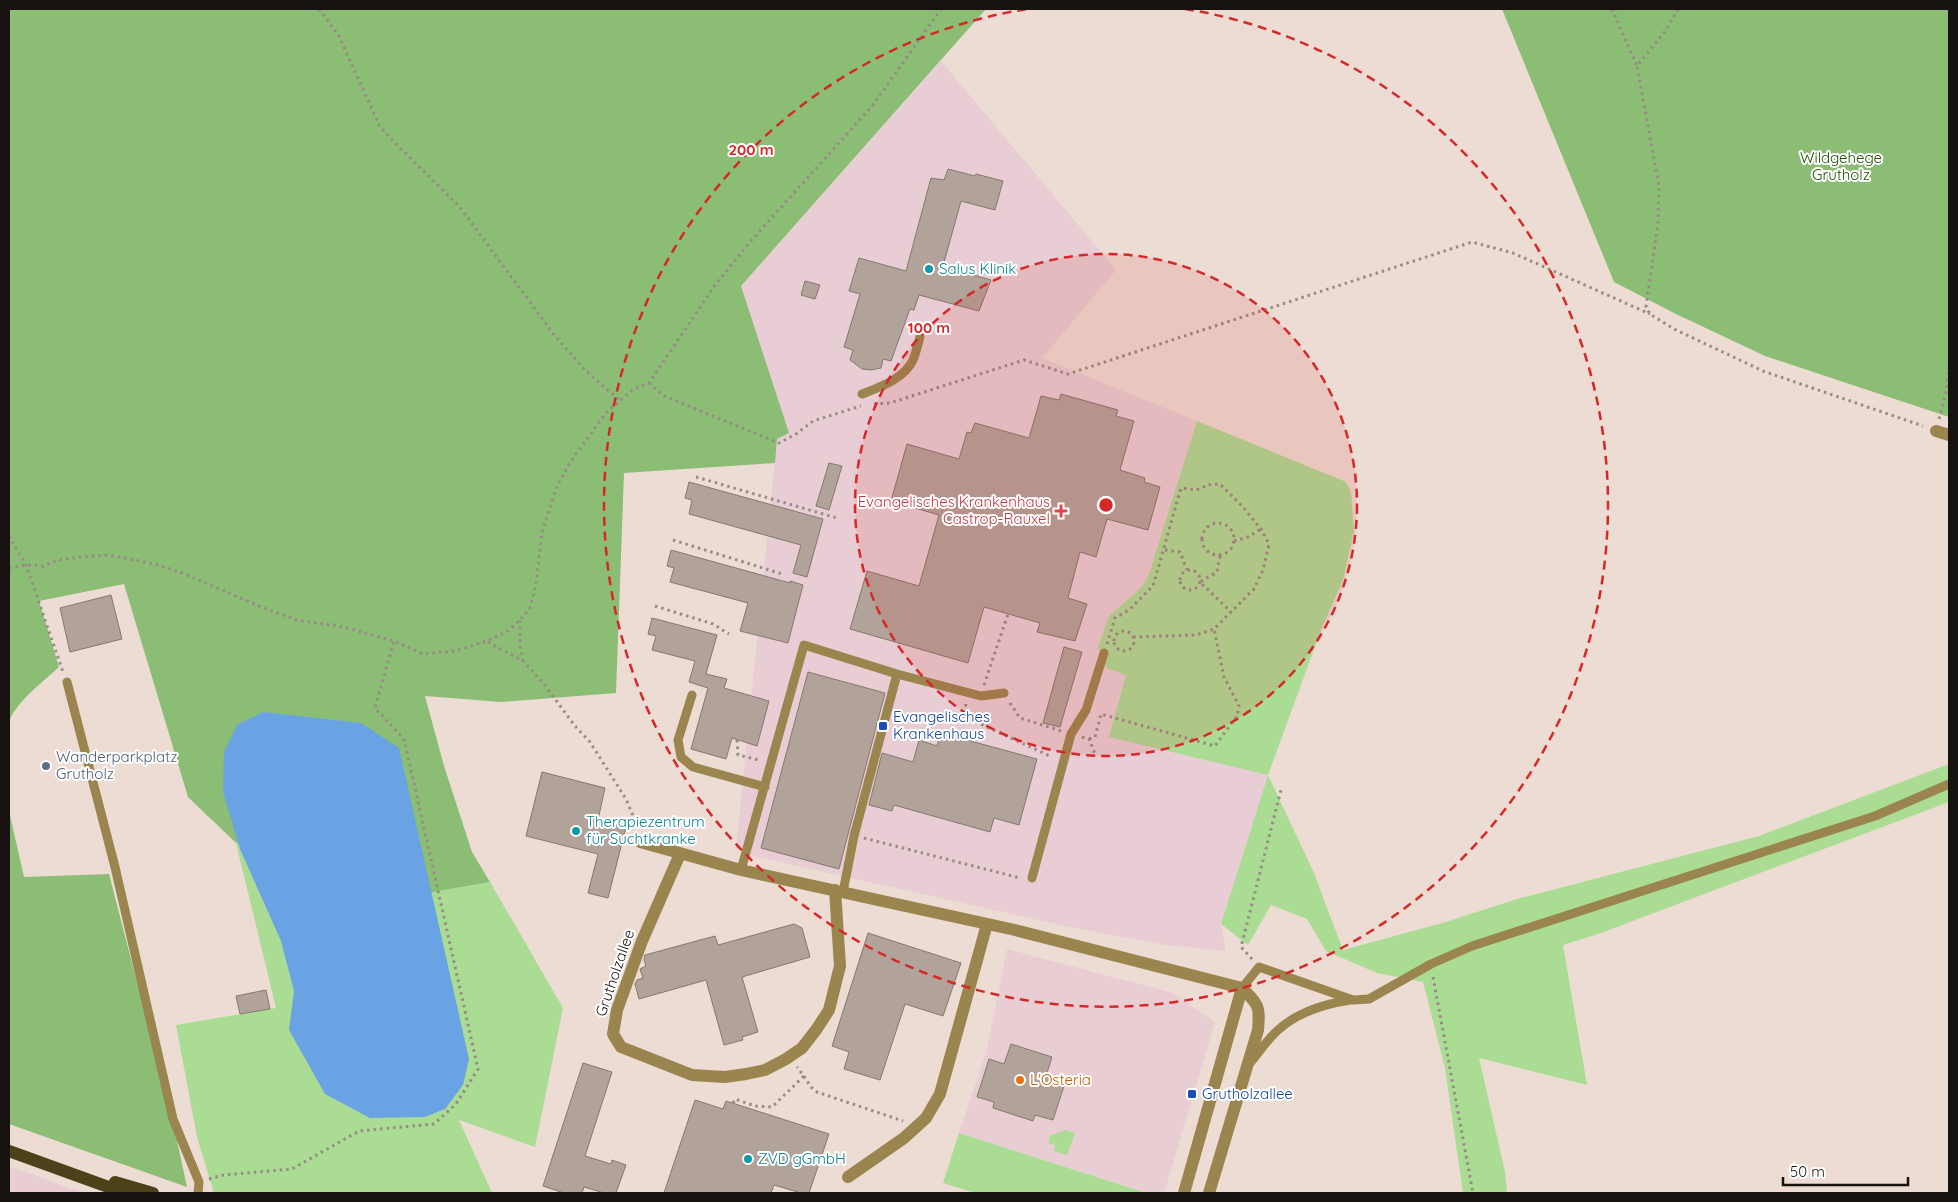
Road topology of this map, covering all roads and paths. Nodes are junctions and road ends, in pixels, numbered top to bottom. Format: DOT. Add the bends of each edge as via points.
graph roads {
  1 [pos="319,9"];
  2 [pos="941,9"];
  3 [pos="1612,9"];
  4 [pos="1678,9"];
  5 [pos="1637,66"];
  6 [pos="1650,314"];
  7 [pos="920,337"];
  8 [pos="1949,366"];
  9 [pos="649,383"];
  10 [pos="862,394"];
  11 [pos="619,400"];
  12 [pos="1936,431"];
  13 [pos="1949,436"];
  14 [pos="696,477"];
  15 [pos="837,518"];
  16 [pos="1261,529"];
  17 [pos="9,536"];
  18 [pos="673,540"];
  19 [pos="1234,541"];
  20 [pos="1165,550"];
  21 [pos="1220,556"];
  22 [pos="26,565"];
  23 [pos="9,568"];
  24 [pos="1187,570"];
  25 [pos="782,574"];
  26 [pos="1200,582"];
  27 [pos="655,606"];
  28 [pos="1231,612"];
  29 [pos="1008,614"];
  30 [pos="520,620"];
  31 [pos="1214,629"];
  32 [pos="729,634"];
  33 [pos="1134,636"];
  34 [pos="487,641"];
  35 [pos="394,642"];
  36 [pos="1104,653"];
  37 [pos="523,662"];
  38 [pos="897,674"];
  39 [pos="67,682"];
  40 [pos="969,693"];
  41 [pos="1004,693"];
  42 [pos="692,695"];
  43 [pos="981,696"];
  44 [pos="1020,718"];
  45 [pos="1089,739"];
  46 [pos="737,740"];
  47 [pos="771,764"];
  48 [pos="1051,767"];
  49 [pos="1949,784"];
  50 [pos="765,787"];
  51 [pos="1281,790"];
  52 [pos="854,836"];
  53 [pos="640,842"];
  54 [pos="680,854"];
  55 [pos="741,870"];
  56 [pos="1030,879"];
  57 [pos="839,891"];
  58 [pos="987,924"];
  59 [pos="1431,964"];
  60 [pos="1259,967"];
  61 [pos="1242,988"];
  62 [pos="1353,1000"];
  63 [pos="789,1057"];
  64 [pos="1248,1065"];
  65 [pos="804,1076"];
  66 [pos="733,1103"];
  67 [pos="917,1126"];
  68 [pos="9,1151"];
  69 [pos="38,1161"];
  70 [pos="848,1177"];
  71 [pos="199,1182"];
  72 [pos="125,1193"];
  73 [pos="153,1193"];
  74 [pos="198,1193"];
  75 [pos="1184,1193"];
  76 [pos="1209,1193"];
  77 [pos="1473,1193"];
  1 -- 11 [label="path" via="339,36 379,125 459,206 555,336 585,370"];
  2 -- 9 [label="path" via="873,104 715,285"];
  3 -- 5 [label="path"];
  4 -- 5 [label="path" via="1666,30"];
  5 -- 6 [label="path" via="1659,186 1658,223 1646,306"];
  6 -- 9 [label="path" via="1513,253 1472,242 1068,374 1024,360 890,403 866,405 812,422 779,443 664,396"];
  6 -- 12 [label="path" via="1674,329 1763,371"];
  7 -- 10 [label="lane" via="913,360 902,374"];
  8 -- 12 [label="path"];
  9 -- 11 [label="path"];
  11 -- 30 [label="path" via="571,460 556,486 542,532 530,608"];
  12 -- 13 [label="street"];
  14 -- 15 [label="path"];
  16 -- 19 [label="path"];
  16 -- 20 [label="path" via="1220,484 1206,485 1202,490 1181,488"];
  16 -- 28 [label="path" via="1268,544 1263,570 1254,589"];
  17 -- 22 [label="path"];
  18 -- 25 [label="path"];
  19 -- 21 [label="path" via="1230,551"];
  19 -- 21 [label="path" via="1228,526 1220,523 1205,528 1201,543 1212,555"];
  20 -- 24 [label="path" via="1180,552"];
  20 -- 36 [label="path" via="1153,586 1115,618"];
  21 -- 26 [label="path" via="1216,572"];
  22 -- 23 [label="path"];
  22 -- 35 [label="path" via="43,566 58,560 109,555 155,564 266,610"];
  22 -- 39 [label="path"];
  24 -- 26 [label="path" via="1196,572"];
  24 -- 26 [label="path" via="1180,578 1183,588 1190,591"];
  26 -- 28 [label="path"];
  27 -- 32 [label="path" via="713,624"];
  28 -- 31 [label="path"];
  29 -- 43 [label="path"];
  30 -- 34 [label="path" via="508,631"];
  30 -- 37 [label="path"];
  31 -- 33 [label="path" via="1196,635"];
  31 -- 45 [label="path" via="1224,678 1239,706 1237,716 1215,746 1101,714 1095,737"];
  33 -- 33 [label="path" via="1135,644 1131,650 1117,649 1116,635 1122,631"];
  34 -- 35 [label="path" via="455,651 423,654"];
  34 -- 37 [label="path"];
  35 -- 71 [label="path" via="375,708 404,739 478,1069 456,1104 434,1124 359,1131 292,1169 223,1175"];
  36 -- 56 [label="lane" via="1086,710 1071,734"];
  37 -- 53 [label="path" via="590,742 640,826"];
  38 -- 40 [label="lane"];
  38 -- 47 [label="lane" via="804,645"];
  38 -- 52 [label="lane"];
  39 -- 71 [label="lane" via="115,867 173,1119"];
  40 -- 43 [label="lane"];
  40 -- 48 [label="path" via="963,716 1053,757"];
  41 -- 43 [label="lane"];
  41 -- 44 [label="path"];
  42 -- 50 [label="lane" via="678,740 681,757 693,767"];
  46 -- 47 [label="path" via="738,755"];
  47 -- 50 [label="lane"];
  49 -- 59 [label="lane" via="1875,816 1472,946"];
  50 -- 55 [label="lane"];
  51 -- 60 [label="path" via="1241,947"];
  52 -- 56 [label="path"];
  52 -- 57 [label="lane"];
  53 -- 54 [label="street"];
  54 -- 55 [label="street"];
  54 -- 63 [label="street, Grutholzallee" via="617,1010 613,1034 622,1047 692,1075 725,1077 746,1074 765,1070"];
  55 -- 57 [label="street"];
  57 -- 58 [label="street"];
  57 -- 63 [label="street, Grutholzallee" via="840,966 830,1010 802,1048"];
  58 -- 61 [label="street"];
  58 -- 67 [label="street" via="940,1094 926,1118"];
  59 -- 62 [label="lane" via="1369,999"];
  59 -- 77 [label="path"];
  60 -- 61 [label="lane"];
  60 -- 62 [label="lane"];
  61 -- 64 [label="street" via="1257,1003 1260,1014"];
  61 -- 75 [label="street"];
  62 -- 64 [label="lane" via="1303,1012 1278,1030"];
  63 -- 65 [label="path"];
  64 -- 76 [label="street"];
  65 -- 66 [label="path" via="772,1107 735,1100"];
  65 -- 67 [label="path" via="817,1092"];
  67 -- 70 [label="street"];
  68 -- 69 [label="main road"];
  69 -- 72 [label="main road"];
  69 -- 73 [label="main road"];
  71 -- 74 [label="lane"];
}
